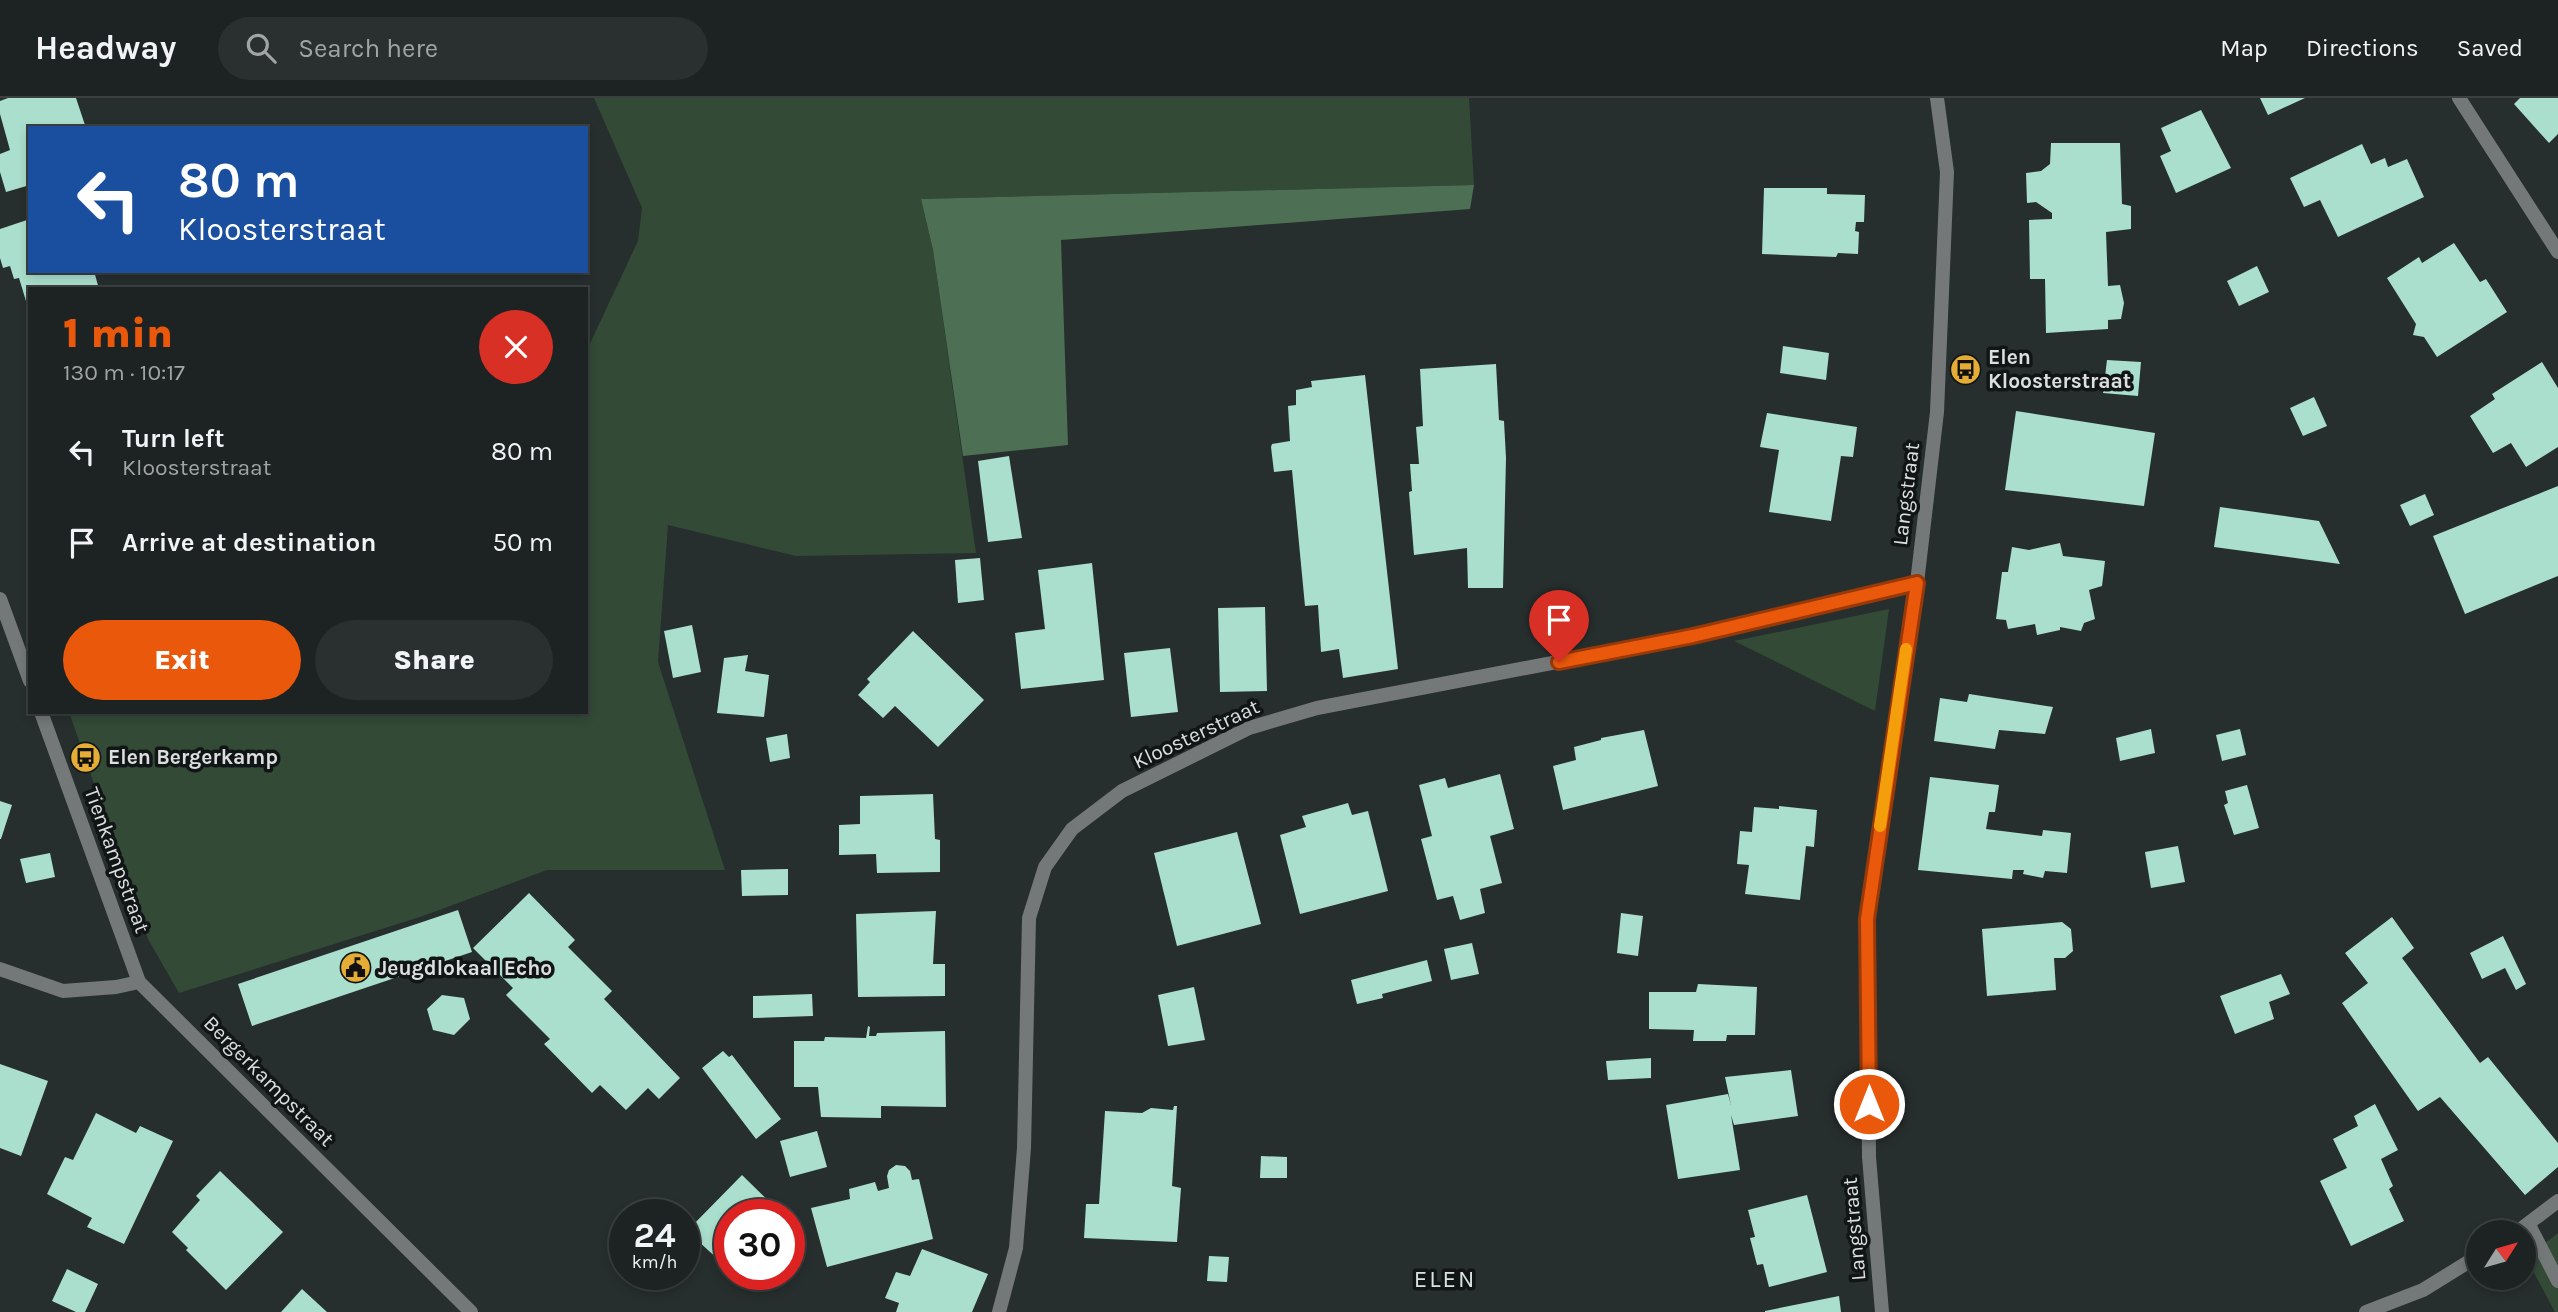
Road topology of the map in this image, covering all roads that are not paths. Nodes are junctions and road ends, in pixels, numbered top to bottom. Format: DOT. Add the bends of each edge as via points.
graph roads {
  1 [pos="1937,98"];
  2 [pos="2459,98"];
  3 [pos="2558,252"];
  4 [pos="1917,583"];
  5 [pos="0,599"];
  6 [pos="28,676"];
  7 [pos="42,714"];
  8 [pos="0,969"];
  9 [pos="139,982"];
  10 [pos="2558,1201"];
  11 [pos="2533,1220"];
  12 [pos="2536,1248"];
  13 [pos="2466,1263"];
  14 [pos="2558,1281"];
  15 [pos="471,1312"];
  16 [pos="999,1312"];
  17 [pos="1882,1312"];
  18 [pos="2366,1312"];
  1 -- 4 [label="street, Langstraat" via="1947,172 1937,412"];
  2 -- 3 [label="street"];
  4 -- 16 [label="street, Kloosterstraat" via="1693,636 1317,708 1249,729 1122,791 1072,829 1045,867 1029,918 1024,1148 1016,1248"];
  4 -- 17 [label="street, Langstraat" via="1867,919 1869,1157"];
  5 -- 6 [label="street"];
  7 -- 9 [label="street, Tienkampstraat"];
  8 -- 9 [label="street" via="62,991"];
  9 -- 15 [label="street, Bergerkampstraat"];
  10 -- 11 [label="street"];
  12 -- 14 [label="street"];
  13 -- 18 [label="street" via="2423,1290"];
}
